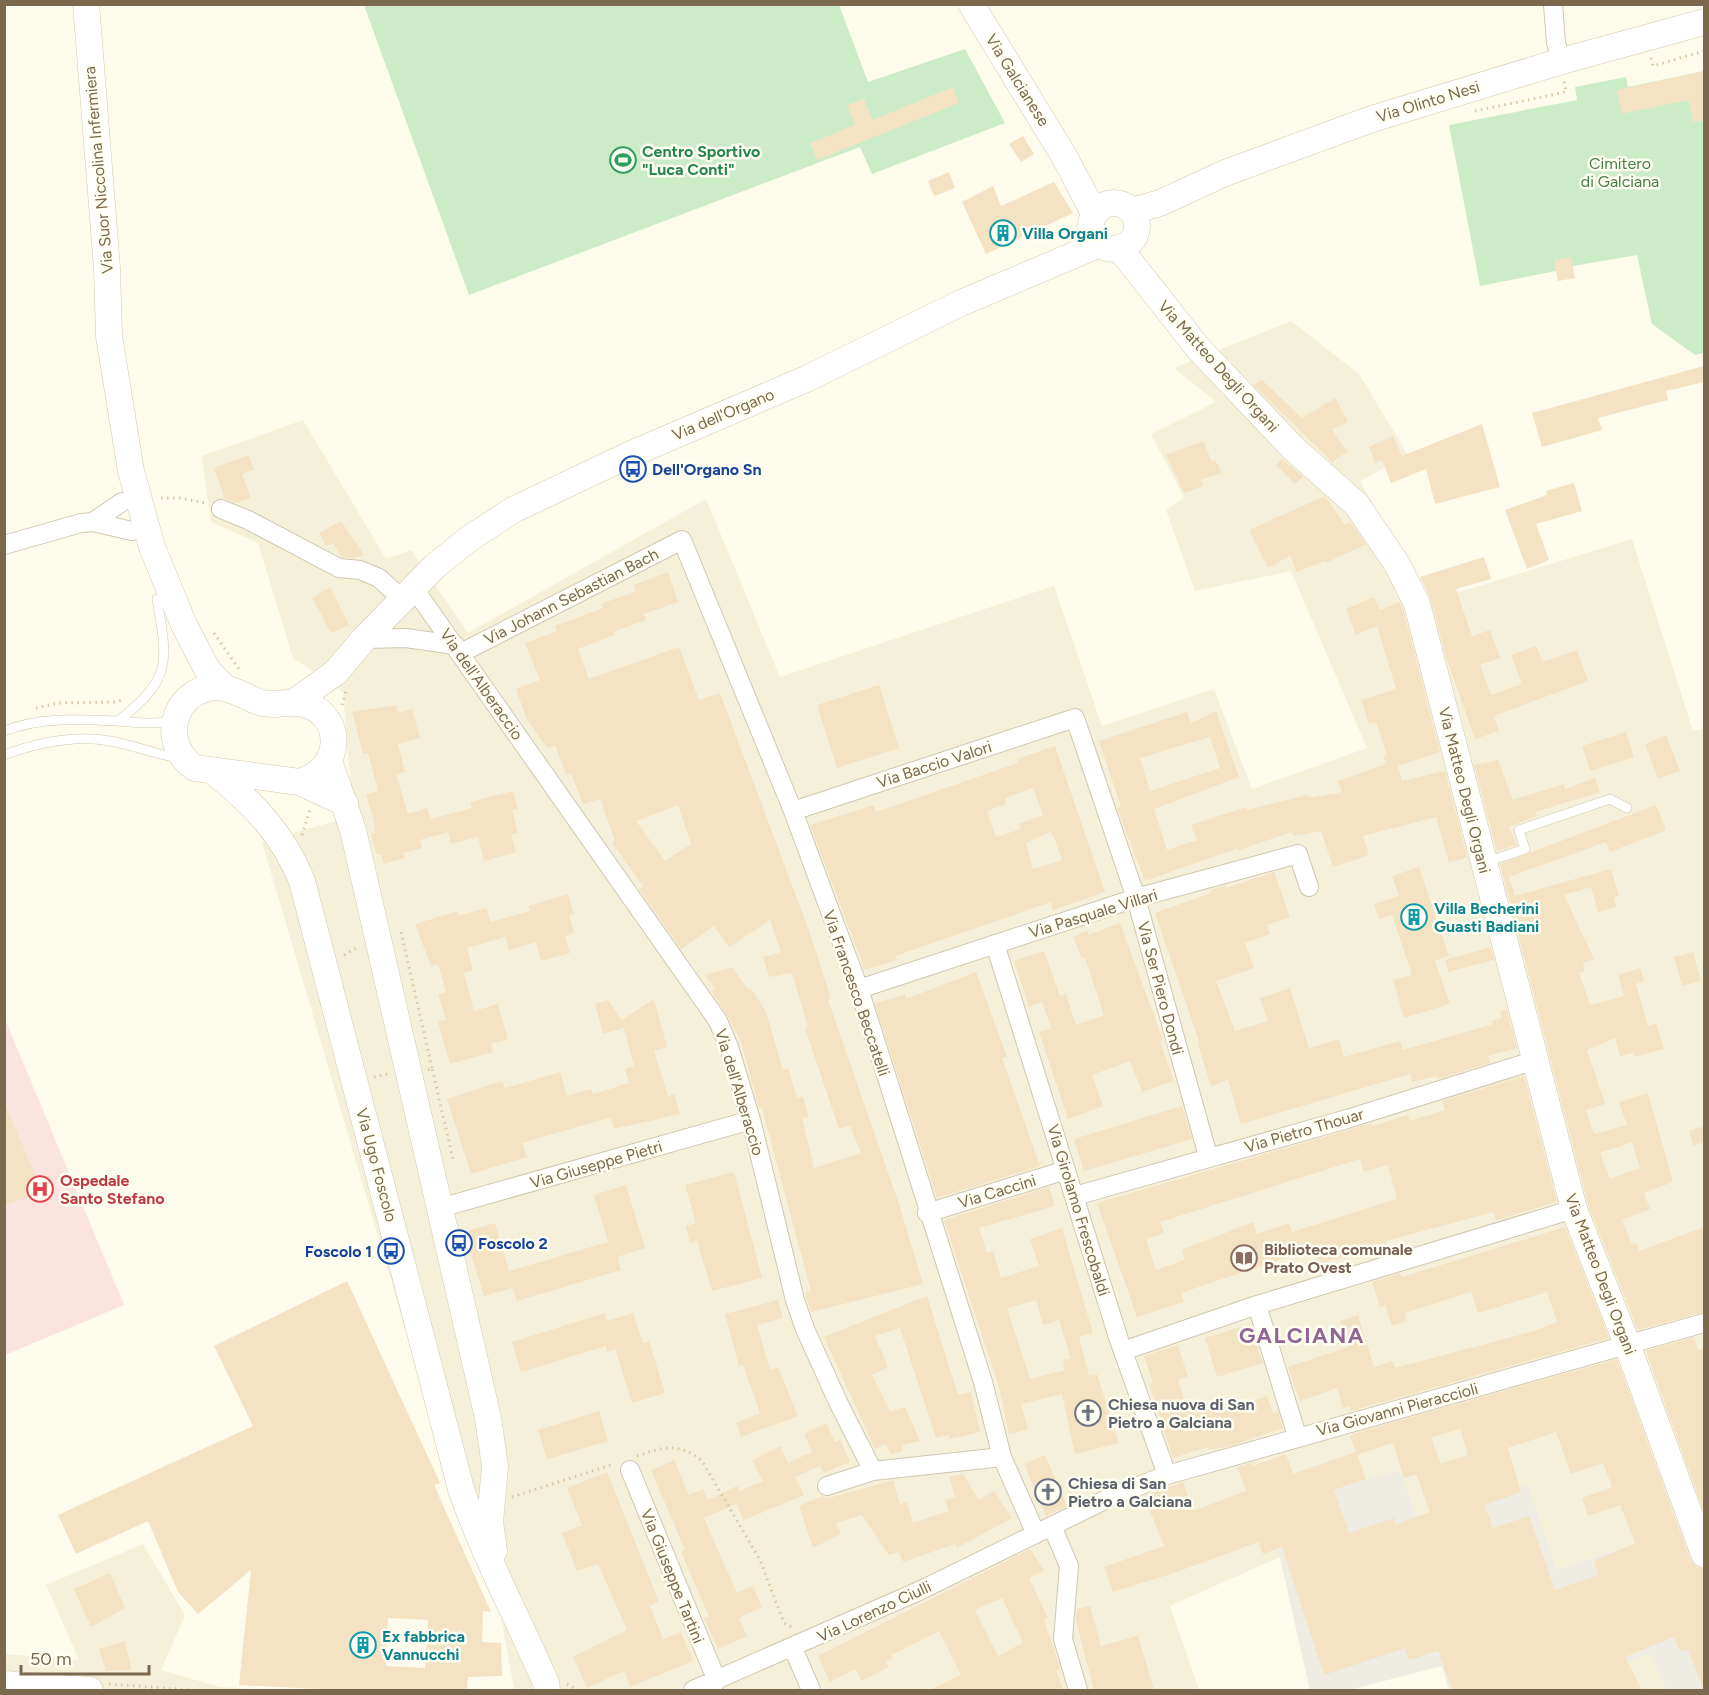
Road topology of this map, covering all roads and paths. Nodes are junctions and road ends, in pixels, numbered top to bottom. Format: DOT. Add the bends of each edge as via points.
graph roads {
  1 [pos="86,4"];
  2 [pos="971,4"];
  3 [pos="1552,4"];
  4 [pos="1704,22"];
  5 [pos="1562,61"];
  6 [pos="1112,224"];
  7 [pos="110,336"];
  8 [pos="160,498"];
  9 [pos="122,501"];
  10 [pos="221,509"];
  11 [pos="93,522"];
  12 [pos="132,531"];
  13 [pos="682,540"];
  14 [pos="4,545"];
  15 [pos="407,593"];
  16 [pos="157,599"];
  17 [pos="213,632"];
  18 [pos="364,639"];
  19 [pos="458,649"];
  20 [pos="213,656"];
  21 [pos="336,672"];
  22 [pos="234,681"];
  23 [pos="189,697"];
  24 [pos="125,698"];
  25 [pos="293,703"];
  26 [pos="35,708"];
  27 [pos="335,715"];
  28 [pos="1075,718"];
  29 [pos="174,720"];
  30 [pos="118,721"];
  31 [pos="4,730"];
  32 [pos="4,755"];
  33 [pos="184,759"];
  34 [pos="329,761"];
  35 [pos="215,773"];
  36 [pos="310,788"];
  37 [pos="345,804"];
  38 [pos="1627,808"];
  39 [pos="793,811"];
  40 [pos="305,844"];
  41 [pos="1484,862"];
  42 [pos="1309,887"];
  43 [pos="1136,898"];
  44 [pos="401,932"];
  45 [pos="995,944"];
  46 [pos="358,947"];
  47 [pos="341,957"];
  48 [pos="858,989"];
  49 [pos="1533,1061"];
  50 [pos="370,1067"];
  51 [pos="432,1068"];
  52 [pos="386,1075"];
  53 [pos="751,1120"];
  54 [pos="1208,1156"];
  55 [pos="1066,1170"];
  56 [pos="1075,1196"];
  57 [pos="440,1208"];
  58 [pos="1574,1209"];
  59 [pos="927,1213"];
  60 [pos="1257,1305"];
  61 [pos="1704,1323"];
  62 [pos="1627,1344"];
  63 [pos="1123,1351"];
  64 [pos="1297,1436"];
  65 [pos="1002,1457"];
  66 [pos="628,1463"];
  67 [pos="873,1471"];
  68 [pos="1167,1475"];
  69 [pos="827,1486"];
  70 [pos="506,1498"];
  71 [pos="1044,1530"];
  72 [pos="1704,1554"];
  73 [pos="501,1580"];
  74 [pos="795,1629"];
  75 [pos="793,1648"];
  76 [pos="717,1681"];
  77 [pos="4,1684"];
  78 [pos="90,1690"];
  79 [pos="547,1690"];
  80 [pos="693,1690"];
  81 [pos="812,1690"];
  82 [pos="1078,1690"];
  1 -- 7 [label="street, Via Suor Niccolina Infermiera"];
  2 -- 6 [label="street, Via Galcianese" via="1064,156 1094,182"];
  3 -- 5 [label="street"];
  4 -- 5 [label="street, Via Olinto Nesi"];
  5 -- 6 [label="street, Via Olinto Nesi" via="1372,119 1225,173"];
  6 -- 15 [label="street, Via dell'Organo" via="1047,265 806,379 513,510 470,538"];
  6 -- 41 [label="street, Via Matteo Degli Organi" via="1198,348 1293,448 1357,505 1398,564 1418,604"];
  7 -- 9 [label="street, Via Suor Niccolina Infermiera" via="103,380"];
  7 -- 20 [label="street, Via Suor Niccolina Infermiera" via="123,435 139,507 166,582"];
  8 -- 10 [label="path" via="197,501"];
  9 -- 11 [label="street"];
  9 -- 12 [label="street, Via Suor Niccolina Infermiera"];
  10 -- 15 [label="street, Via dell'Alberaccio" via="339,568 360,570"];
  11 -- 12 [label="street"];
  11 -- 14 [label="street"];
  12 -- 16 [label="street, Via Suor Niccolina Infermiera"];
  13 -- 19 [label="street, Via Johann Sebastian Bach"];
  13 -- 39 [label="street, Via Francesco Beccatelli"];
  15 -- 18 [label="street"];
  15 -- 19 [label="street, Via dell'Alberaccio"];
  16 -- 23 [label="street, Via Suor Niccolina Infermiera" via="187,669"];
  16 -- 30 [label="lane, Via Suor Niccolina Infermiera" via="164,646 163,671 151,693"];
  17 -- 20 [label="path"];
  18 -- 19 [label="street" via="406,638"];
  18 -- 21 [label="street"];
  19 -- 53 [label="street, Via dell'Alberaccio" via="710,1007 724,1032"];
  20 -- 22 [label="street, Via Suor Niccolina Infermiera"];
  20 -- 22 [label="path"];
  21 -- 25 [label="street"];
  21 -- 27 [label="street, Via Ugo Foscolo"];
  21 -- 27 [label="path" via="350,681"];
  22 -- 23 [label="street"];
  22 -- 25 [label="street" via="267,704"];
  23 -- 29 [label="street"];
  24 -- 26 [label="path"];
  25 -- 27 [label="street"];
  27 -- 34 [label="street, Via Ugo Foscolo"];
  28 -- 39 [label="street, Via Baccio Valori"];
  28 -- 43 [label="street, Via Ser Piero Dondi"];
  29 -- 30 [label="lane" via="150,724"];
  29 -- 33 [label="street" via="174,738"];
  30 -- 31 [label="lane" via="44,721"];
  32 -- 33 [label="lane" via="22,748 80,739 109,741"];
  33 -- 35 [label="street, Via Ugo Foscolo" via="195,768"];
  34 -- 36 [label="street" via="312,778"];
  34 -- 37 [label="street, Via Ugo Foscolo"];
  35 -- 36 [label="street, Via Ugo Foscolo"];
  35 -- 73 [label="street, Via Ugo Foscolo" via="268,822 286,846 302,881 461,1489 484,1549"];
  36 -- 37 [label="street, Via Ugo Foscolo"];
  36 -- 40 [label="path" via="302,836"];
  37 -- 57 [label="street, Via Ugo Foscolo"];
  38 -- 41 [label="lane" via="1610,799 1519,830 1525,849"];
  39 -- 48 [label="street, Via Francesco Beccatelli"];
  41 -- 49 [label="street, Via Matteo Degli Organi"];
  42 -- 43 [label="street, Via Pasquale Villari" via="1298,854"];
  43 -- 45 [label="street, Via Pasquale Villari"];
  43 -- 54 [label="street, Via Ser Piero Dondi"];
  44 -- 51 [label="path"];
  45 -- 48 [label="street, Via Pasquale Villari"];
  45 -- 55 [label="street, Via Girolamo Frescobaldi"];
  46 -- 47 [label="path"];
  48 -- 59 [label="street, Via Francesco Beccatelli"];
  49 -- 54 [label="street, Via Pietro Thouar" via="1347,1119"];
  49 -- 58 [label="street, Via Matteo Degli Organi"];
  50 -- 52 [label="path" via="373,1078"];
  53 -- 57 [label="street, Via Giuseppe Pietri"];
  53 -- 67 [label="street, Via dell'Alberaccio" via="792,1291 805,1329"];
  54 -- 56 [label="street, Via Pietro Thouar"];
  55 -- 56 [label="street, Via Girolamo Frescobaldi"];
  55 -- 59 [label="street, Via Caccini"];
  56 -- 63 [label="street, Via Girolamo Frescobaldi"];
  57 -- 73 [label="street, Via Ugo Foscolo" via="494,1452 490,1533"];
  58 -- 60 [label="street"];
  58 -- 62 [label="street, Via Matteo Degli Organi"];
  59 -- 65 [label="street, Via Francesco Beccatelli"];
  60 -- 63 [label="street"];
  60 -- 64 [label="street"];
  61 -- 62 [label="street, Via Giovanni Pieraccioli"];
  62 -- 64 [label="street, Via Giovanni Pieraccioli"];
  62 -- 72 [label="street, Via Matteo Degli Organi"];
  63 -- 68 [label="street, Via Girolamo Frescobaldi"];
  64 -- 68 [label="street, Via Giovanni Pieraccioli"];
  65 -- 67 [label="street"];
  65 -- 71 [label="street, Via Francesco Beccatelli"];
  66 -- 70 [label="path"];
  66 -- 74 [label="path" via="674,1446 702,1461 760,1560 784,1623"];
  66 -- 76 [label="street, Via Giuseppe Tartini"];
  67 -- 69 [label="street"];
  68 -- 71 [label="street, Via Giovanni Pieraccioli"];
  71 -- 75 [label="street, Via Lorenzo Ciulli"];
  71 -- 82 [label="street, Via Francesco Beccatelli" via="1069,1566 1064,1639"];
  73 -- 79 [label="street, Via Ugo Foscolo"];
  75 -- 76 [label="street, Via Lorenzo Ciulli"];
  75 -- 81 [label="street"];
  76 -- 80 [label="street, Via Lorenzo Ciulli"];
  77 -- 78 [label="street"];
}
